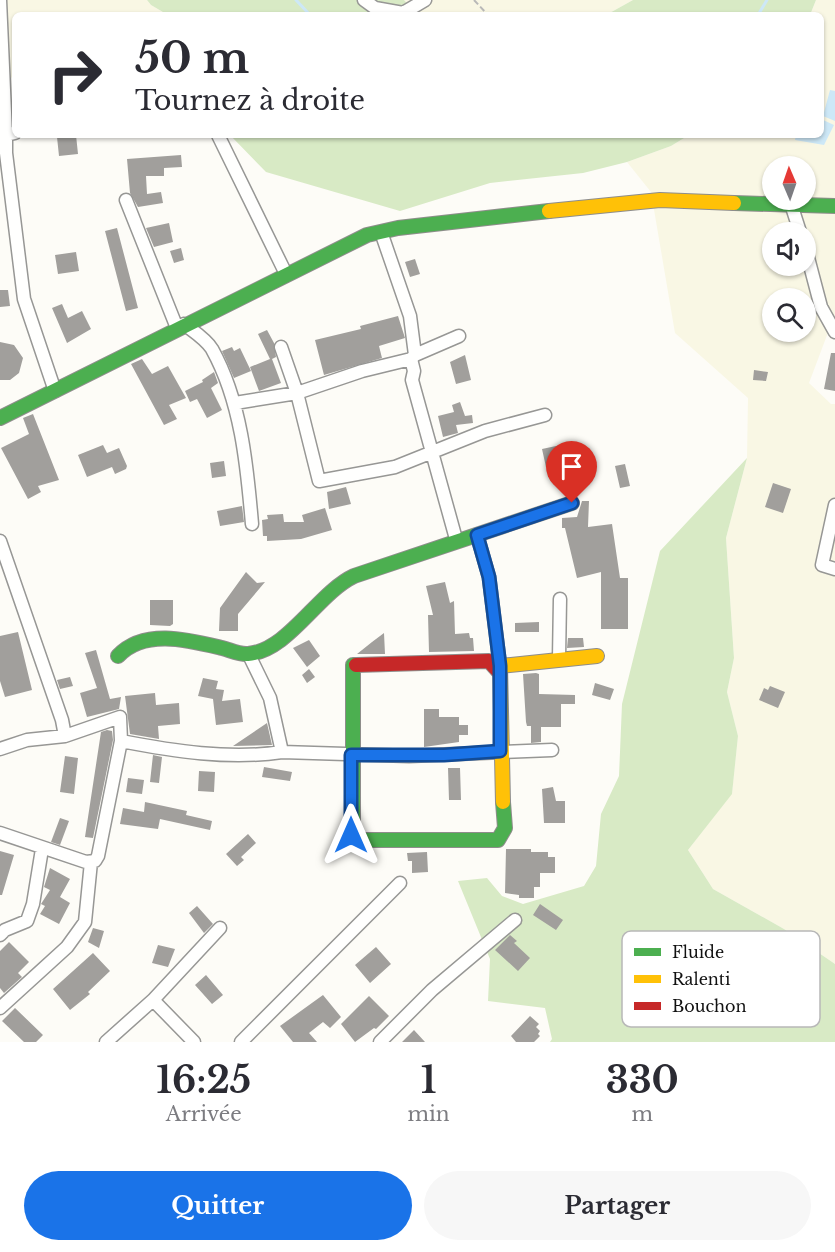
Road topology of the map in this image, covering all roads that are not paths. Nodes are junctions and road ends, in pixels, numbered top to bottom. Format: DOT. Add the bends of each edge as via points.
graph roads {
  1 [pos="0,0"];
  2 [pos="364,0"];
  3 [pos="425,0"];
  4 [pos="397,12"];
  5 [pos="405,12"];
  6 [pos="2,45"];
  7 [pos="2,87"];
  8 [pos="10,134"];
  9 [pos="219,138"];
  10 [pos="126,200"];
  11 [pos="762,203"];
  12 [pos="816,205"];
  13 [pos="835,206"];
  14 [pos="381,232"];
  15 [pos="286,274"];
  16 [pos="813,276"];
  17 [pos="180,326"];
  18 [pos="835,332"];
  19 [pos="459,336"];
  20 [pos="281,347"];
  21 [pos="413,357"];
  22 [pos="55,391"];
  23 [pos="297,393"];
  24 [pos="235,403"];
  25 [pos="545,415"];
  26 [pos="0,418"];
  27 [pos="431,450"];
  28 [pos="572,503"];
  29 [pos="835,505"];
  30 [pos="252,524"];
  31 [pos="477,535"];
  32 [pos="456,539"];
  33 [pos="0,541"];
  34 [pos="835,569"];
  35 [pos="560,599"];
  36 [pos="249,655"];
  37 [pos="118,656"];
  38 [pos="597,656"];
  39 [pos="559,658"];
  40 [pos="499,668"];
  41 [pos="64,736"];
  42 [pos="121,741"];
  43 [pos="0,749"];
  44 [pos="552,750"];
  45 [pos="500,751"];
  46 [pos="282,752"];
  47 [pos="351,755"];
  48 [pos="0,834"];
  49 [pos="42,849"];
  50 [pos="91,862"];
  51 [pos="400,883"];
  52 [pos="515,920"];
  53 [pos="220,928"];
  54 [pos="0,936"];
  55 [pos="153,1000"];
  56 [pos="0,1008"];
  57 [pos="106,1042"];
  58 [pos="194,1042"];
  59 [pos="241,1042"];
  60 [pos="380,1042"];
  1 -- 6 [label="street"];
  2 -- 4 [label="street" via="375,8"];
  3 -- 5 [label="street"];
  6 -- 7 [label="street"];
  7 -- 8 [label="street"];
  8 -- 22 [label="street" via="24,298"];
  9 -- 15 [label="street"];
  10 -- 17 [label="street"];
  11 -- 14 [label="street" via="633,201"];
  12 -- 13 [label="street"];
  14 -- 15 [label="street"];
  14 -- 21 [label="street" via="410,316"];
  15 -- 17 [label="street"];
  16 -- 18 [label="street" via="821,307"];
  17 -- 22 [label="street"];
  17 -- 24 [label="street" via="211,346"];
  19 -- 21 [label="street"];
  20 -- 23 [label="street"];
  21 -- 23 [label="street"];
  21 -- 27 [label="street" via="412,380"];
  22 -- 26 [label="street"];
  23 -- 24 [label="street"];
  23 -- 27 [label="street" via="319,481 395,467"];
  24 -- 30 [label="street"];
  25 -- 27 [label="street"];
  27 -- 32 [label="street"];
  28 -- 31 [label="street"];
  29 -- 34 [label="street" via="822,565"];
  31 -- 32 [label="street"];
  31 -- 40 [label="street" via="489,577"];
  32 -- 36 [label="street" via="348,579 318,600 278,642"];
  33 -- 41 [label="street" via="59,710"];
  35 -- 39 [label="street"];
  36 -- 37 [label="street" via="169,638 139,641 123,648"];
  36 -- 46 [label="street" via="270,698"];
  38 -- 39 [label="street"];
  39 -- 40 [label="street"];
  40 -- 45 [label="street"];
  40 -- 47 [label="street" via="489,661 353,665"];
  41 -- 42 [label="street" via="120,717"];
  41 -- 43 [label="street" via="27,740"];
  42 -- 46 [label="street" via="209,754 259,756"];
  42 -- 50 [label="street" via="98,856"];
  44 -- 45 [label="street"];
  45 -- 47 [label="street"];
  45 -- 47 [label="street" via="505,828 498,840 446,842 353,840"];
  46 -- 47 [label="street"];
  48 -- 49 [label="street"];
  49 -- 50 [label="street"];
  49 -- 54 [label="street" via="27,921"];
  50 -- 56 [label="street" via="85,922 67,947"];
  51 -- 59 [label="street"];
  52 -- 60 [label="street" via="432,990"];
  53 -- 55 [label="street"];
  55 -- 57 [label="street"];
  55 -- 58 [label="street"];
}
